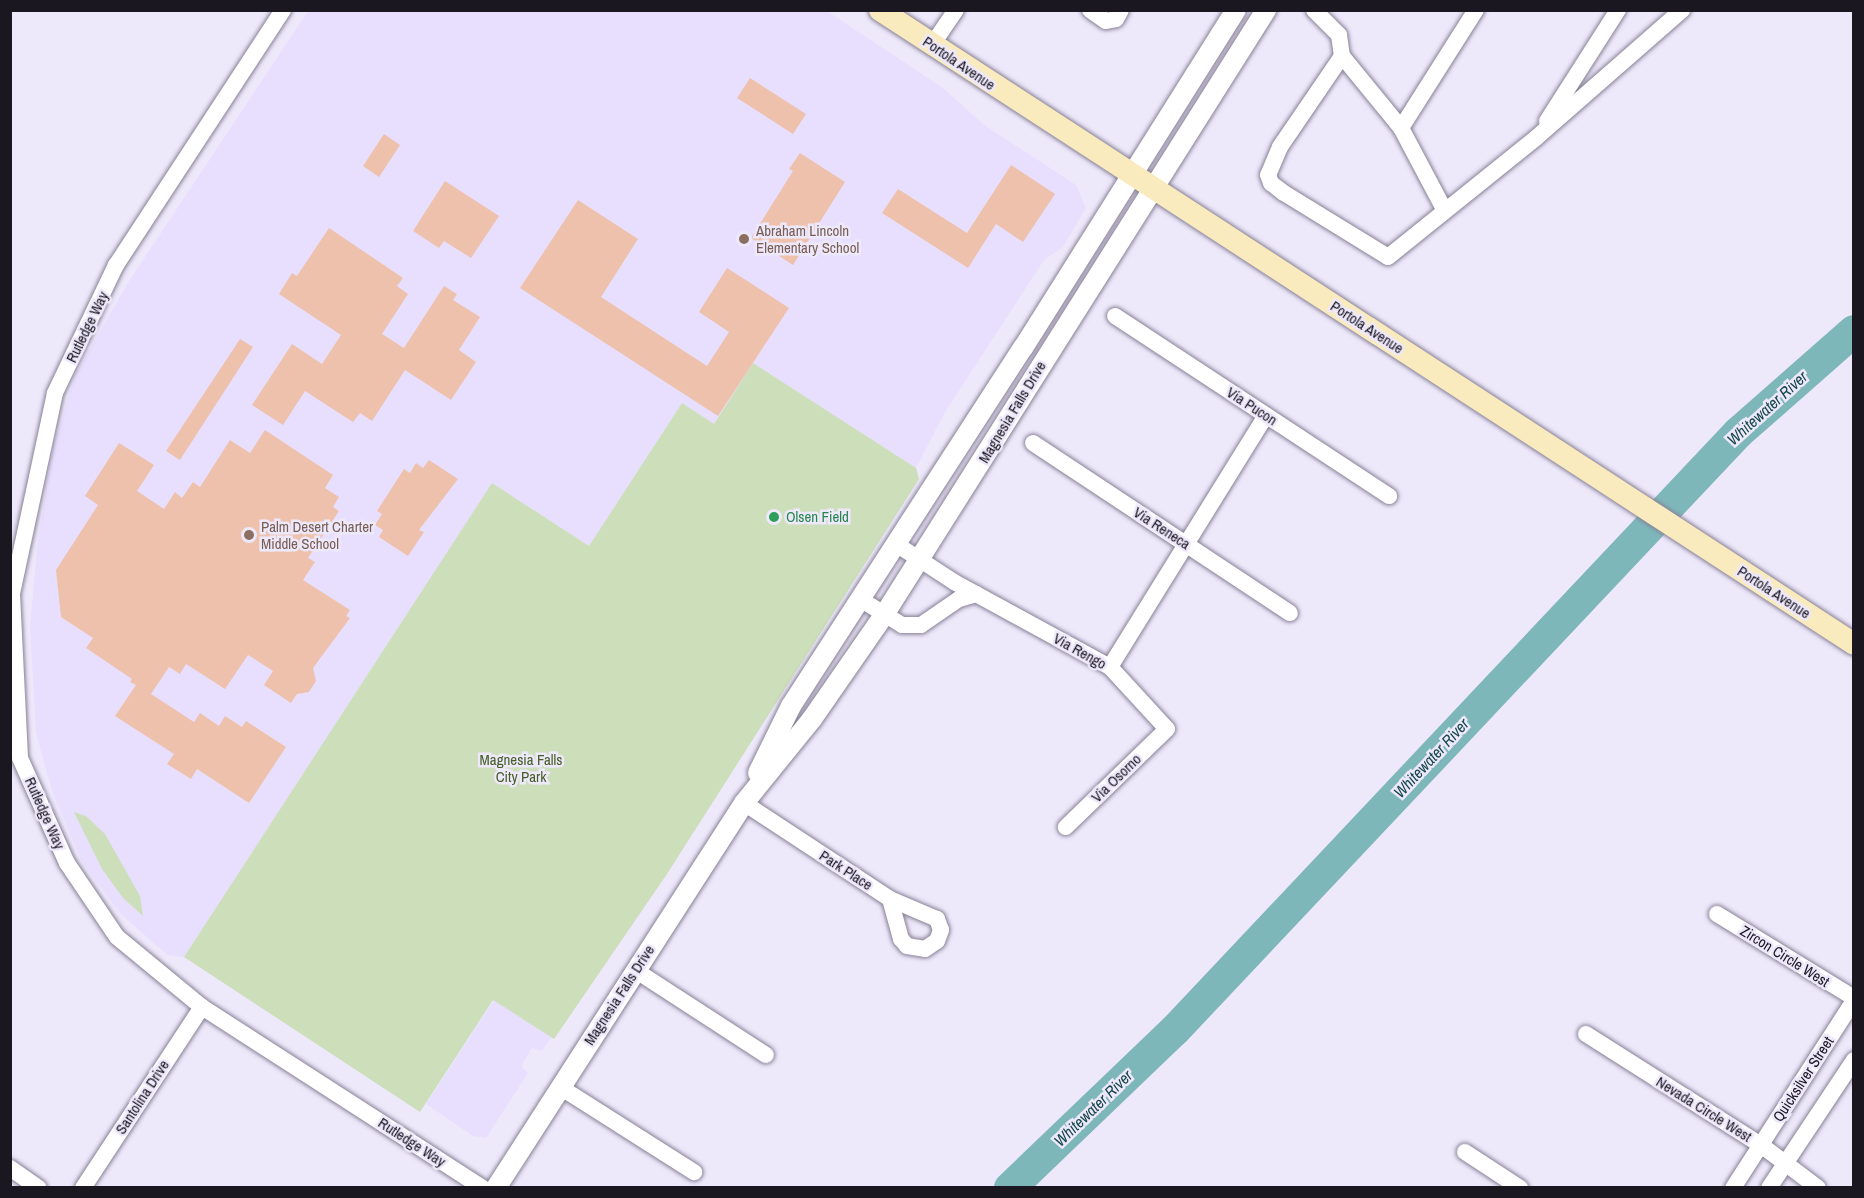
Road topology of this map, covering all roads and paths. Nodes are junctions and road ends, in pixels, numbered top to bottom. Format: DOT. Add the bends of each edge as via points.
graph roads {
  1 [pos="283,10"];
  2 [pos="880,10"];
  3 [pos="956,10"];
  4 [pos="1090,10"];
  5 [pos="1121,10"];
  6 [pos="1236,10"];
  7 [pos="1266,10"];
  8 [pos="1314,10"];
  9 [pos="1476,10"];
  10 [pos="1618,10"];
  11 [pos="1682,10"];
  12 [pos="932,45"];
  13 [pos="1342,56"];
  14 [pos="1401,128"];
  15 [pos="1537,137"];
  16 [pos="1131,176"];
  17 [pos="1151,190"];
  18 [pos="1445,211"];
  19 [pos="1115,316"];
  20 [pos="1266,415"];
  21 [pos="1033,442"];
  22 [pos="1389,496"];
  23 [pos="896,544"];
  24 [pos="1187,544"];
  25 [pos="920,559"];
  26 [pos="976,594"];
  27 [pos="860,599"];
  28 [pos="1290,613"];
  29 [pos="884,615"];
  30 [pos="1851,643"];
  31 [pos="1110,667"];
  32 [pos="1167,729"];
  33 [pos="15,759"];
  34 [pos="744,803"];
  35 [pos="1066,827"];
  36 [pos="890,899"];
  37 [pos="1718,914"];
  38 [pos="635,970"];
  39 [pos="1854,999"];
  40 [pos="202,1007"];
  41 [pos="1586,1034"];
  42 [pos="766,1055"];
  43 [pos="1854,1060"];
  44 [pos="560,1087"];
  45 [pos="1761,1145"];
  46 [pos="1465,1152"];
  47 [pos="1785,1163"];
  48 [pos="10,1168"];
  49 [pos="694,1172"];
  50 [pos="39,1188"];
  51 [pos="83,1188"];
  52 [pos="483,1188"];
  53 [pos="495,1188"];
  54 [pos="1520,1188"];
  55 [pos="1733,1188"];
  56 [pos="1769,1188"];
  57 [pos="1818,1188"];
  1 -- 33 [label="street, Rutledge Way" via="116,265 55,393 12,594"];
  2 -- 12 [label="main road, Portola Avenue"];
  3 -- 12 [label="street"];
  4 -- 5 [label="street" via="1106,21 1116,19"];
  6 -- 16 [label="street, Magnesia Falls Drive"];
  7 -- 17 [label="street, Magnesia Falls Drive"];
  8 -- 13 [label="street" via="1339,35"];
  9 -- 14 [label="street"];
  10 -- 15 [label="street"];
  11 -- 15 [label="street"];
  12 -- 16 [label="main road, Portola Avenue"];
  13 -- 14 [label="street"];
  13 -- 18 [label="street" via="1270,164 1271,183 1388,257"];
  14 -- 18 [label="street"];
  15 -- 18 [label="street"];
  16 -- 17 [label="main road, Portola Avenue"];
  16 -- 23 [label="street, Magnesia Falls Drive"];
  17 -- 25 [label="street, Magnesia Falls Drive"];
  17 -- 30 [label="main road, Portola Avenue"];
  19 -- 20 [label="street, Via Pucon"];
  20 -- 22 [label="street, Via Pucon"];
  20 -- 24 [label="street"];
  21 -- 24 [label="street, Via Reneca"];
  23 -- 25 [label="street, Via Rengo"];
  23 -- 27 [label="street, Magnesia Falls Drive"];
  24 -- 28 [label="street, Via Reneca"];
  24 -- 31 [label="street"];
  25 -- 26 [label="street, Via Rengo"];
  25 -- 29 [label="street, Magnesia Falls Drive"];
  26 -- 29 [label="street" via="959,599 921,625 902,625"];
  26 -- 31 [label="street, Via Rengo"];
  27 -- 29 [label="street"];
  27 -- 34 [label="street, Magnesia Falls Drive" via="791,706"];
  29 -- 34 [label="street, Magnesia Falls Drive" via="812,719"];
  31 -- 32 [label="street, Via Rengo"];
  32 -- 35 [label="street, Via Osorno"];
  33 -- 40 [label="street, Rutledge Way" via="68,863 117,937"];
  34 -- 36 [label="street, Park Place"];
  34 -- 38 [label="street, Magnesia Falls Drive"];
  36 -- 36 [label="street, Park Place" via="901,939 907,946 925,949 937,941 937,919"];
  37 -- 39 [label="street, Zircon Circle West"];
  38 -- 42 [label="street"];
  38 -- 44 [label="street, Magnesia Falls Drive"];
  39 -- 45 [label="street, Quicksilver Street"];
  40 -- 51 [label="street, Santolina Drive"];
  40 -- 52 [label="street, Rutledge Way"];
  41 -- 45 [label="street, Nevada Circle West"];
  43 -- 47 [label="street, Quicksilver Street"];
  44 -- 49 [label="street"];
  44 -- 53 [label="street, Magnesia Falls Drive"];
  45 -- 47 [label="street, Nevada Circle West"];
  45 -- 55 [label="street, Quicksilver Street"];
  46 -- 54 [label="street"];
  47 -- 56 [label="street, Quicksilver Street"];
  47 -- 57 [label="street, Nevada Circle West"];
  48 -- 50 [label="street"];
}
